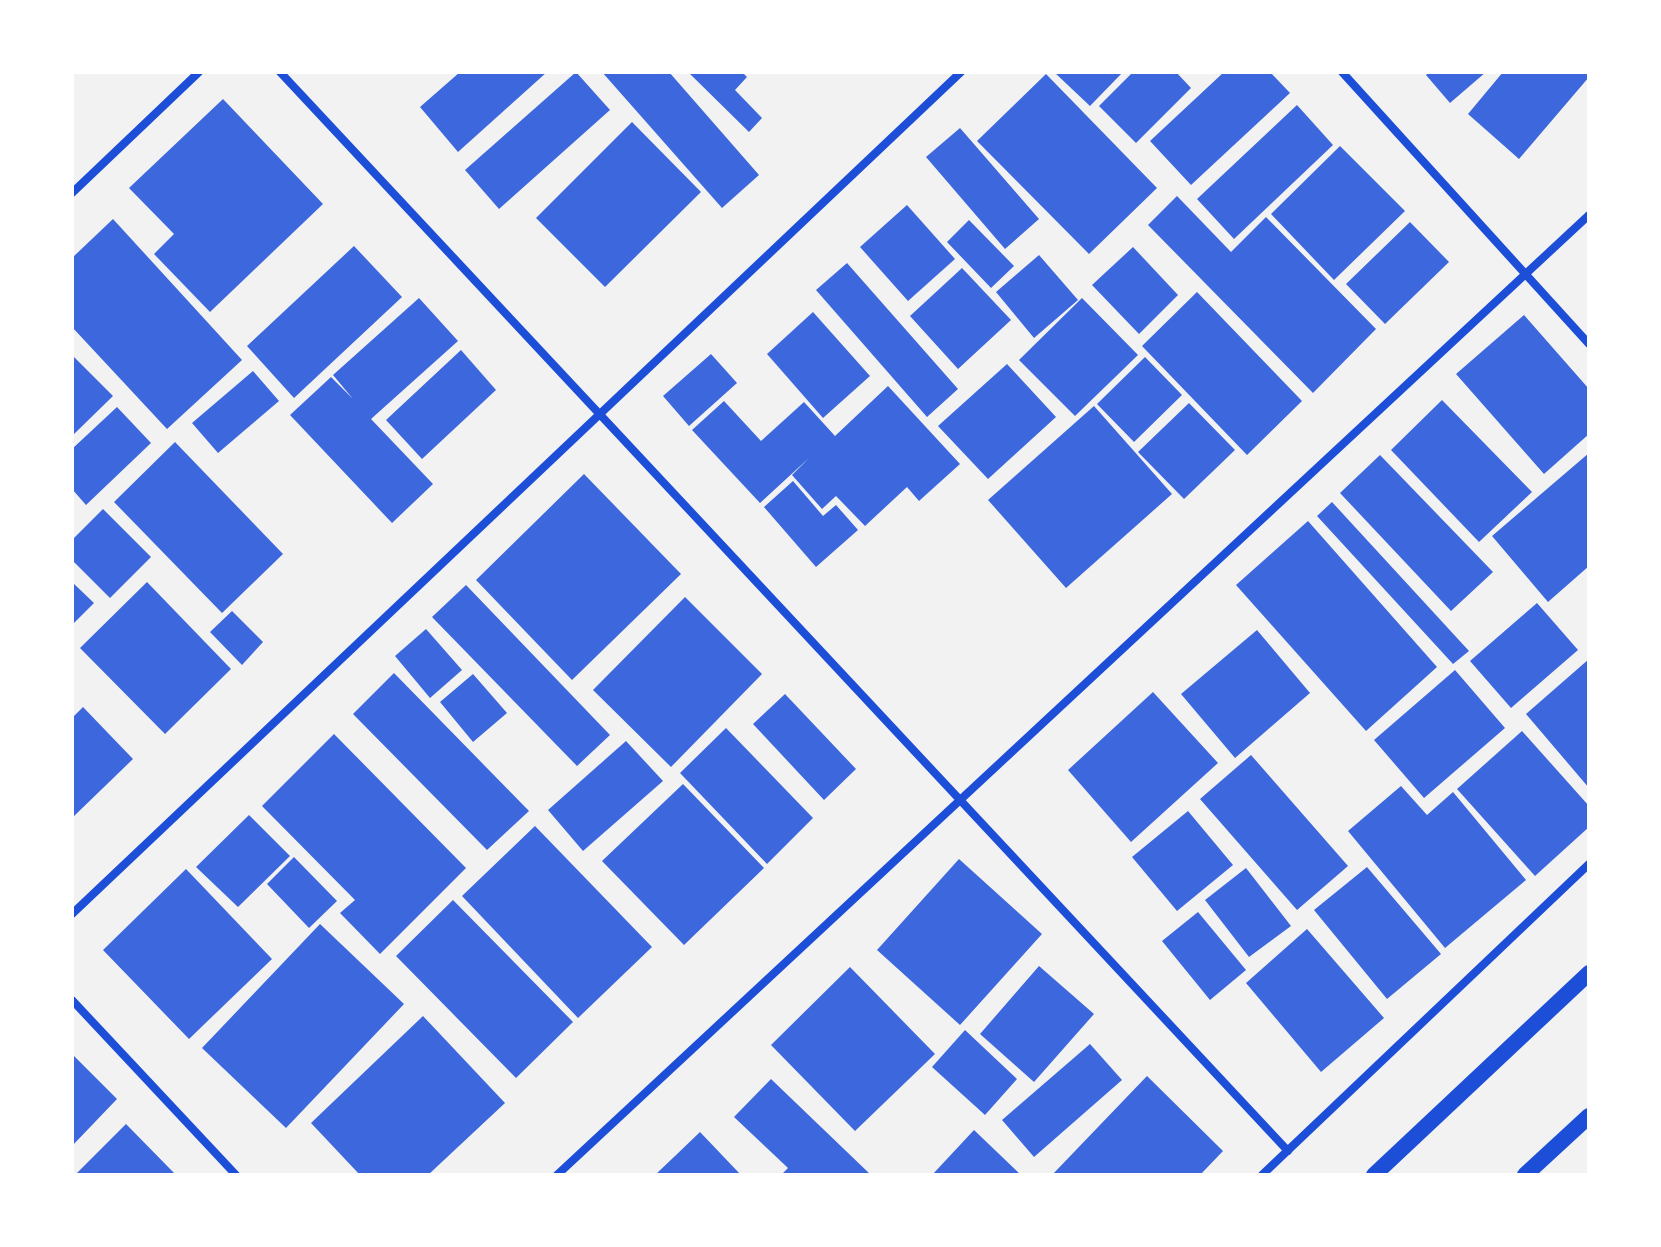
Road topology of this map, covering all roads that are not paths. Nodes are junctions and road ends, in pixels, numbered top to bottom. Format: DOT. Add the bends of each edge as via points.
graph roads {
  1 [pos="199,72"];
  2 [pos="280,72"];
  3 [pos="961,72"];
  4 [pos="1342,72"];
  5 [pos="72,193"];
  6 [pos="1589,215"];
  7 [pos="1525,274"];
  8 [pos="1589,344"];
  9 [pos="599,414"];
  10 [pos="960,800"];
  11 [pos="1589,864"];
  12 [pos="72,914"];
  13 [pos="1589,973"];
  14 [pos="72,1000"];
  15 [pos="1589,1116"];
  16 [pos="1288,1151"];
  17 [pos="236,1175"];
  18 [pos="557,1175"];
  19 [pos="1262,1175"];
  20 [pos="1374,1175"];
  21 [pos="1525,1175"];
  1 -- 5 [label="street"];
  2 -- 9 [label="street"];
  3 -- 9 [label="street"];
  4 -- 7 [label="street"];
  6 -- 7 [label="street"];
  7 -- 8 [label="street"];
  7 -- 10 [label="street"];
  9 -- 10 [label="street"];
  9 -- 12 [label="street"];
  10 -- 16 [label="street"];
  10 -- 18 [label="street"];
  11 -- 16 [label="street"];
  13 -- 20 [label="main road"];
  14 -- 17 [label="street"];
  15 -- 21 [label="main road"];
  16 -- 19 [label="street"];
}
